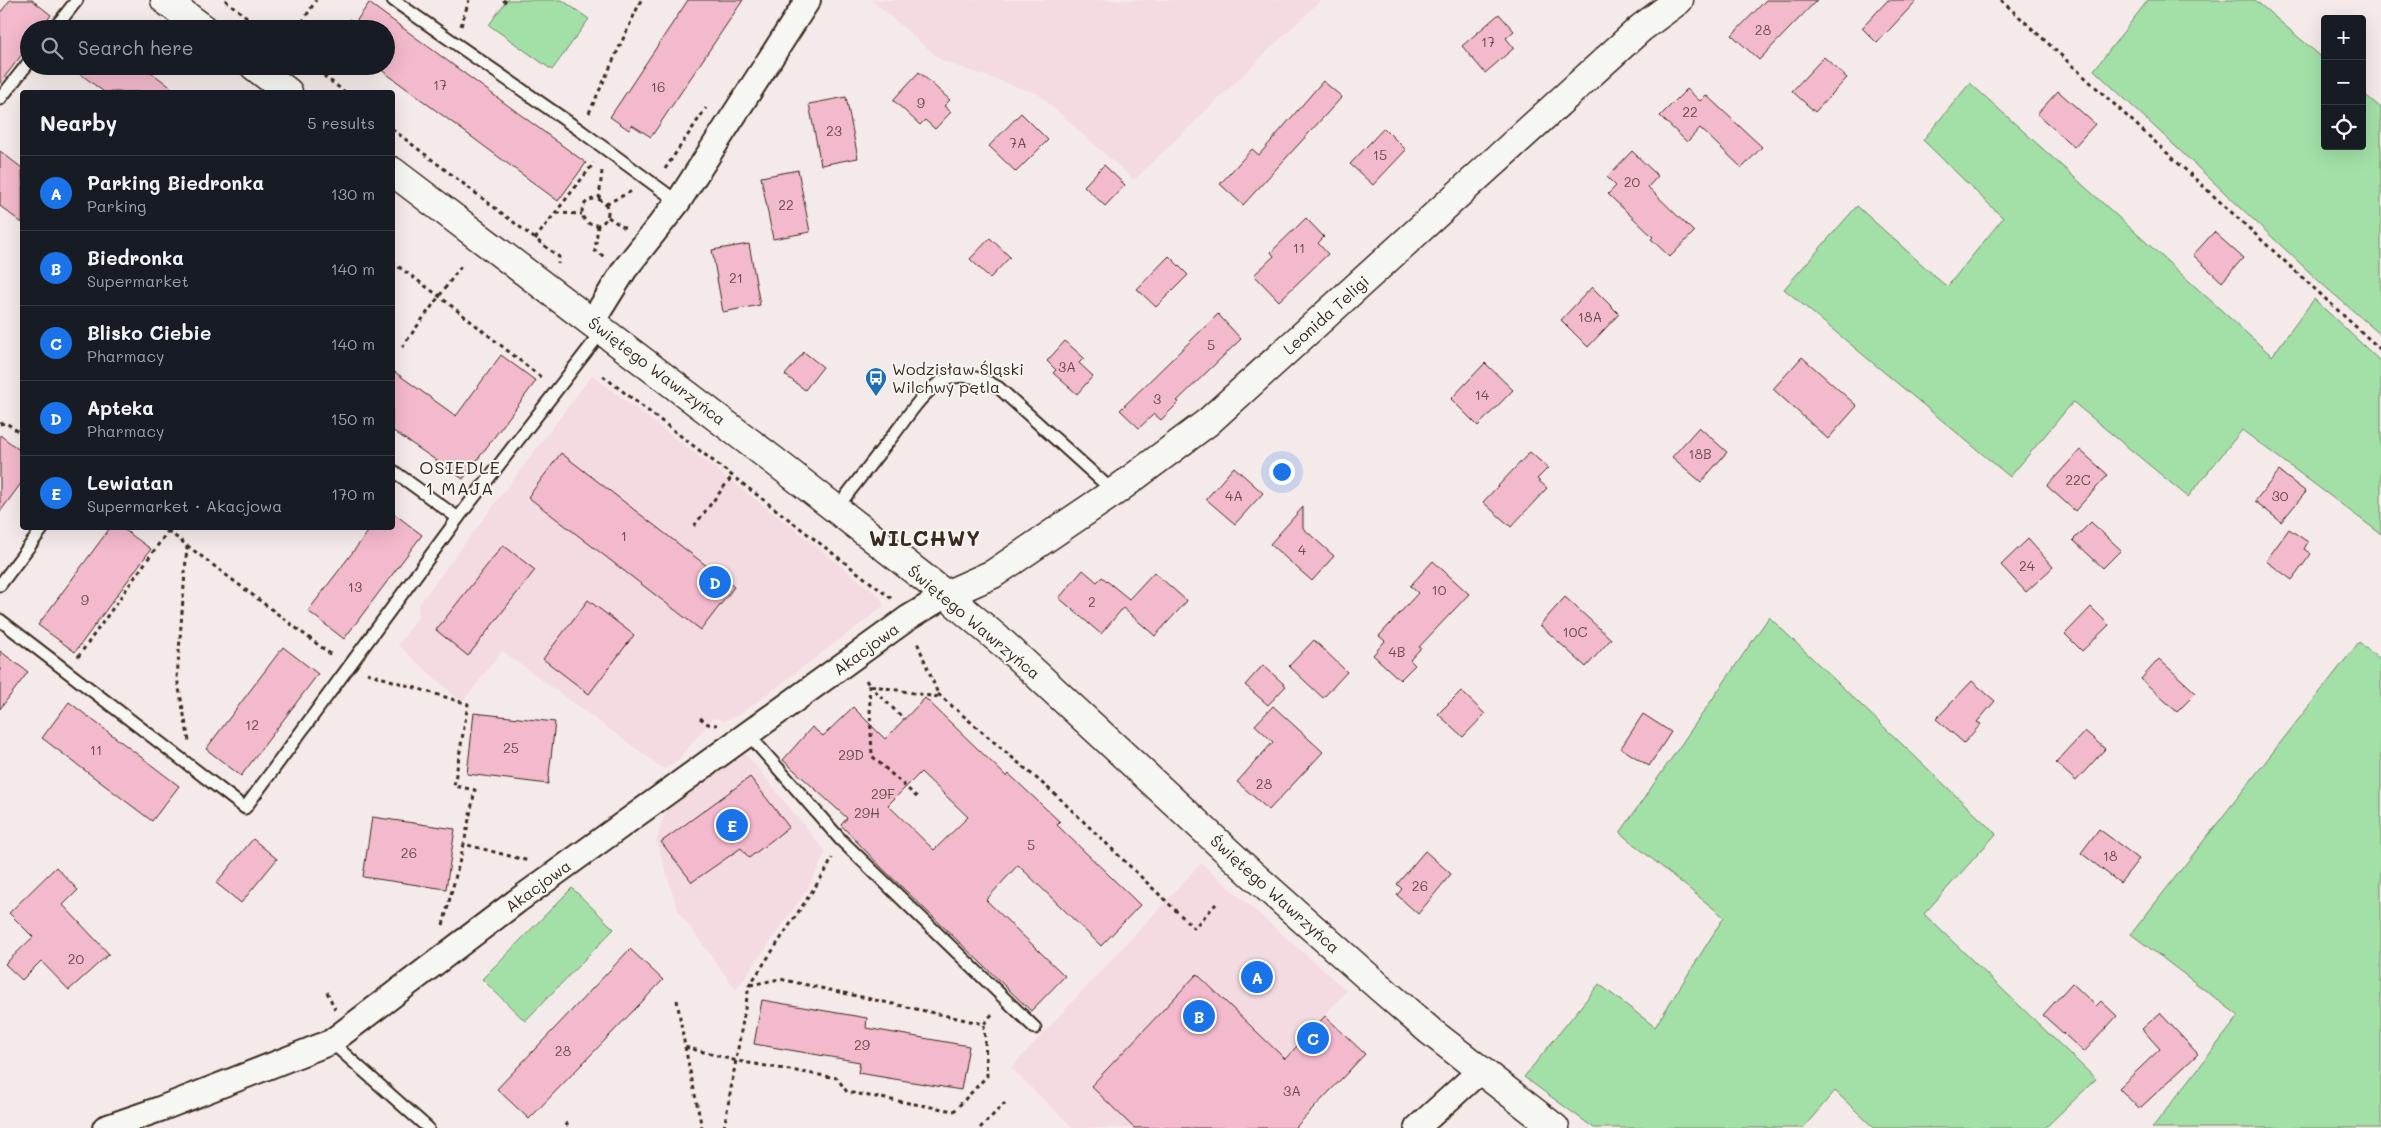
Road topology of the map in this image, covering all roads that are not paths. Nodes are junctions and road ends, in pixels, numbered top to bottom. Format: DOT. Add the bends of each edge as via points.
graph roads {
  1 [pos="77,0"];
  2 [pos="165,0"];
  3 [pos="393,0"];
  4 [pos="808,0"];
  5 [pos="1679,0"];
  6 [pos="61,20"];
  7 [pos="192,20"];
  8 [pos="20,73"];
  9 [pos="266,75"];
  10 [pos="285,90"];
  11 [pos="0,99"];
  12 [pos="395,173"];
  13 [pos="678,202"];
  14 [pos="598,326"];
  15 [pos="395,472"];
  16 [pos="1114,492"];
  17 [pos="836,508"];
  18 [pos="458,518"];
  19 [pos="41,530"];
  20 [pos="0,584"];
  21 [pos="946,596"];
  22 [pos="0,620"];
  23 [pos="748,734"];
  24 [pos="1035,1028"];
  25 [pos="331,1042"];
  26 [pos="1480,1070"];
  27 [pos="105,1128"];
  28 [pos="428,1128"];
  29 [pos="1417,1128"];
  30 [pos="1555,1128"];
  1 -- 6 [label="lane"];
  2 -- 7 [label="street"];
  3 -- 13 [label="lane" via="581,130"];
  4 -- 13 [label="street"];
  5 -- 16 [label="street, Leonida Teligi" via="1641,28 1208,422"];
  8 -- 11 [label="lane"];
  9 -- 10 [label="street"];
  12 -- 14 [label="street, Świętego Wawrzyńca"];
  13 -- 14 [label="street" via="625,269"];
  14 -- 17 [label="street, Świętego Wawrzyńca"];
  14 -- 18 [label="lane"];
  15 -- 18 [label="lane"];
  16 -- 17 [label="lane" via="999,388 971,376 941,382 917,404"];
  16 -- 21 [label="street, Leonida Teligi" via="993,574"];
  17 -- 21 [label="street, Świętego Wawrzyńca"];
  18 -- 22 [label="lane" via="245,808"];
  19 -- 20 [label="lane"];
  21 -- 23 [label="street, Akacjowa" via="908,618"];
  21 -- 26 [label="street, Świętego Wawrzyńca" via="1005,645 1268,888 1430,1031"];
  23 -- 24 [label="lane" via="840,839"];
  23 -- 25 [label="street, Akacjowa"];
  25 -- 27 [label="street, Akacjowa"];
  25 -- 28 [label="lane"];
  26 -- 29 [label="street"];
  26 -- 30 [label="street, Świętego Wawrzyńca"];
}
